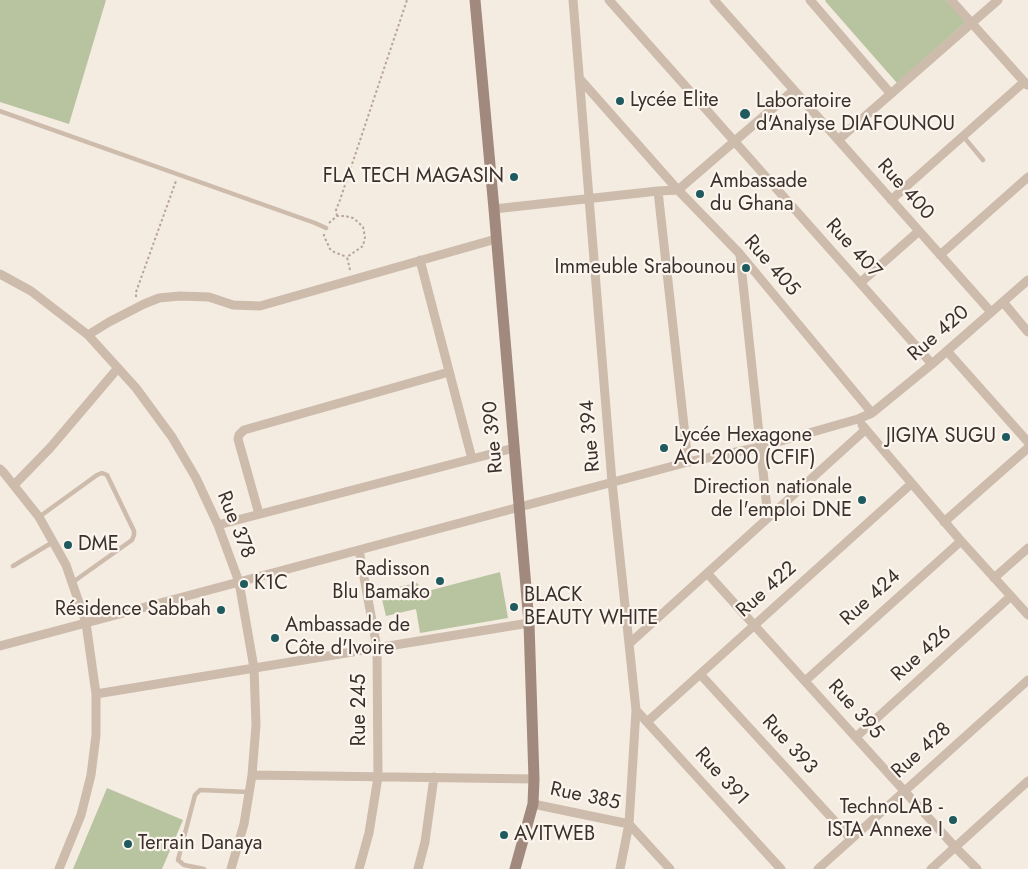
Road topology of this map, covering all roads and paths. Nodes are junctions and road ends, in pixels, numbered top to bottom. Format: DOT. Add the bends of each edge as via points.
graph roads {
  1 [pos="407,0"];
  2 [pos="475,0"];
  3 [pos="573,0"];
  4 [pos="609,0"];
  5 [pos="714,0"];
  6 [pos="810,0"];
  7 [pos="951,0"];
  8 [pos="998,0"];
  9 [pos="972,23"];
  10 [pos="579,78"];
  11 [pos="1026,84"];
  12 [pos="794,90"];
  13 [pos="892,94"];
  14 [pos="0,111"];
  15 [pos="963,136"];
  16 [pos="838,140"];
  17 [pos="734,142"];
  18 [pos="983,160"];
  19 [pos="178,174"];
  20 [pos="1028,177"];
  21 [pos="678,190"];
  22 [pos="658,191"];
  23 [pos="588,199"];
  24 [pos="891,200"];
  25 [pos="494,209"];
  26 [pos="337,216"];
  27 [pos="326,228"];
  28 [pos="919,231"];
  29 [pos="496,239"];
  30 [pos="740,254"];
  31 [pos="940,255"];
  32 [pos="347,257"];
  33 [pos="420,260"];
  34 [pos="0,274"];
  35 [pos="353,279"];
  36 [pos="1028,280"];
  37 [pos="860,283"];
  38 [pos="1003,302"];
  39 [pos="139,306"];
  40 [pos="991,312"];
  41 [pos="1028,332"];
  42 [pos="88,335"];
  43 [pos="947,351"];
  44 [pos="932,364"];
  45 [pos="118,368"];
  46 [pos="449,372"];
  47 [pos="872,413"];
  48 [pos="858,419"];
  49 [pos="865,430"];
  50 [pos="1028,442"];
  51 [pos="760,447"];
  52 [pos="514,448"];
  53 [pos="1028,448"];
  54 [pos="472,459"];
  55 [pos="688,462"];
  56 [pos="0,469"];
  57 [pos="612,482"];
  58 [pos="911,484"];
  59 [pos="14,485"];
  60 [pos="519,507"];
  61 [pos="259,514"];
  62 [pos="39,517"];
  63 [pos="768,518"];
  64 [pos="944,522"];
  65 [pos="218,525"];
  66 [pos="960,541"];
  67 [pos="53,542"];
  68 [pos="1028,548"];
  69 [pos="359,550"];
  70 [pos="13,566"];
  71 [pos="707,573"];
  72 [pos="994,578"];
  73 [pos="72,582"];
  74 [pos="239,582"];
  75 [pos="1011,596"];
  76 [pos="1028,615"];
  77 [pos="86,623"];
  78 [pos="529,623"];
  79 [pos="754,625"];
  80 [pos="630,643"];
  81 [pos="0,646"];
  82 [pos="377,648"];
  83 [pos="254,668"];
  84 [pos="700,674"];
  85 [pos="1028,680"];
  86 [pos="805,681"];
  87 [pos="96,694"];
  88 [pos="636,710"];
  89 [pos="647,722"];
  90 [pos="856,737"];
  91 [pos="252,775"];
  92 [pos="378,777"];
  93 [pos="434,777"];
  94 [pos="534,779"];
  95 [pos="1028,781"];
  96 [pos="905,791"];
  97 [pos="249,792"];
  98 [pos="533,804"];
  99 [pos="629,824"];
  100 [pos="851,839"];
  101 [pos="956,847"];
  102 [pos="58,869"];
  103 [pos="204,869"];
  104 [pos="230,869"];
  105 [pos="359,869"];
  106 [pos="418,869"];
  107 [pos="515,869"];
  108 [pos="620,869"];
  109 [pos="670,869"];
  110 [pos="781,869"];
  111 [pos="818,869"];
  112 [pos="931,869"];
  113 [pos="978,869"];
  1 -- 26 [label="path" via="336,210"];
  2 -- 25 [label="street, Rue 390"];
  3 -- 10 [label="street, Rue 394"];
  4 -- 17 [label="street, Rue 407"];
  5 -- 12 [label="street, Rue 400"];
  6 -- 13 [label="street"];
  7 -- 9 [label="street"];
  8 -- 9 [label="street"];
  9 -- 11 [label="street"];
  9 -- 13 [label="street"];
  10 -- 21 [label="street, Rue 405"];
  10 -- 23 [label="street, Rue 394"];
  11 -- 15 [label="street"];
  12 -- 16 [label="street, Rue 400"];
  12 -- 17 [label="street"];
  13 -- 16 [label="street"];
  14 -- 19 [label="lane"];
  15 -- 18 [label="lane"];
  15 -- 24 [label="street"];
  16 -- 24 [label="street, Rue 400"];
  17 -- 21 [label="street"];
  17 -- 37 [label="street, Rue 407"];
  19 -- 27 [label="lane"];
  19 -- 39 [label="path" via="136,292"];
  20 -- 31 [label="street"];
  21 -- 22 [label="street"];
  21 -- 30 [label="street, Rue 405"];
  22 -- 23 [label="street"];
  22 -- 55 [label="street"];
  23 -- 25 [label="street"];
  23 -- 57 [label="street, Rue 394"];
  24 -- 28 [label="street, Rue 400"];
  25 -- 29 [label="street, Rue 390"];
  26 -- 27 [label="path"];
  26 -- 32 [label="path" via="353,218 364,227 363,246"];
  27 -- 32 [label="path" via="324,236 330,249"];
  28 -- 31 [label="street, Rue 400"];
  28 -- 37 [label="street"];
  29 -- 33 [label="street"];
  29 -- 52 [label="street, Rue 390"];
  30 -- 47 [label="street, Rue 405"];
  30 -- 51 [label="street"];
  31 -- 40 [label="street, Rue 400"];
  32 -- 35 [label="path"];
  33 -- 35 [label="street"];
  33 -- 46 [label="street"];
  34 -- 42 [label="street, Rue 378" via="31,291"];
  35 -- 39 [label="street" via="260,306 234,305 209,297 180,296 159,298"];
  36 -- 38 [label="street, Rue 420"];
  37 -- 44 [label="street, Rue 407"];
  38 -- 40 [label="street, Rue 420"];
  38 -- 41 [label="street"];
  39 -- 42 [label="street"];
  40 -- 43 [label="street, Rue 420"];
  42 -- 45 [label="street, Rue 378"];
  43 -- 44 [label="street, Rue 420"];
  43 -- 50 [label="street"];
  44 -- 47 [label="street, Rue 420"];
  45 -- 59 [label="street"];
  45 -- 65 [label="street, Rue 378" via="172,437"];
  46 -- 54 [label="street"];
  46 -- 61 [label="street" via="244,430 238,439"];
  47 -- 48 [label="street, Rue 420"];
  48 -- 49 [label="street"];
  48 -- 51 [label="street, Rue 420"];
  49 -- 58 [label="street"];
  49 -- 63 [label="street"];
  51 -- 55 [label="street, Rue 420"];
  51 -- 63 [label="street"];
  52 -- 54 [label="street"];
  52 -- 60 [label="street, Rue 390"];
  53 -- 64 [label="street"];
  54 -- 61 [label="street"];
  55 -- 57 [label="street, Rue 420"];
  56 -- 59 [label="street"];
  57 -- 60 [label="street, Rue 420"];
  57 -- 80 [label="street, Rue 394"];
  58 -- 64 [label="street"];
  58 -- 79 [label="street, Rue 422"];
  59 -- 62 [label="street"];
  60 -- 69 [label="street, Rue 420"];
  60 -- 78 [label="street, Rue 390"];
  61 -- 65 [label="street"];
  62 -- 67 [label="street"];
  62 -- 73 [label="lane" via="97,475 107,475 134,535 132,540"];
  63 -- 71 [label="street"];
  64 -- 66 [label="street"];
  65 -- 74 [label="street, Rue 378"];
  66 -- 72 [label="street"];
  66 -- 86 [label="street, Rue 424"];
  67 -- 70 [label="lane"];
  67 -- 73 [label="street"];
  68 -- 72 [label="street"];
  69 -- 74 [label="street, Rue 420"];
  69 -- 82 [label="street, Rue 245"];
  71 -- 79 [label="street, Rue 395"];
  71 -- 80 [label="street"];
  72 -- 75 [label="street"];
  73 -- 77 [label="street"];
  74 -- 77 [label="street, Rue 420"];
  74 -- 83 [label="street, Rue 378"];
  75 -- 76 [label="street"];
  75 -- 90 [label="street, Rue 426"];
  77 -- 81 [label="street, Rue 420"];
  77 -- 87 [label="street"];
  78 -- 82 [label="street"];
  78 -- 94 [label="street, Rue 390"];
  79 -- 84 [label="street, Rue 422"];
  79 -- 86 [label="street, Rue 395"];
  80 -- 88 [label="street, Rue 394"];
  82 -- 83 [label="street"];
  82 -- 92 [label="street, Rue 245"];
  83 -- 87 [label="street"];
  83 -- 91 [label="street, Rue 378" via="256,725"];
  84 -- 89 [label="street, Rue 422"];
  84 -- 100 [label="street, Rue 393"];
  85 -- 96 [label="street, Rue 428"];
  86 -- 90 [label="street, Rue 395"];
  87 -- 102 [label="street" via="96,735 91,775 81,815"];
  88 -- 89 [label="street, Rue 391"];
  88 -- 99 [label="street, Rue 394"];
  89 -- 110 [label="street, Rue 391"];
  90 -- 96 [label="street, Rue 395"];
  91 -- 92 [label="street"];
  91 -- 97 [label="street, Rue 378"];
  92 -- 93 [label="street"];
  92 -- 105 [label="street, Rue 245" via="369,834"];
  93 -- 94 [label="street"];
  93 -- 106 [label="street"];
  94 -- 98 [label="street, Rue 390"];
  95 -- 101 [label="street"];
  96 -- 100 [label="street, Rue 428"];
  96 -- 101 [label="street, Rue 395"];
  97 -- 103 [label="lane" via="200,790 195,795 178,860"];
  97 -- 104 [label="street, Rue 378" via="244,824"];
  98 -- 99 [label="street, Rue 385"];
  98 -- 107 [label="street, Rue 390"];
  99 -- 108 [label="street, Rue 394"];
  99 -- 109 [label="street, Rue 385"];
  100 -- 111 [label="street, Rue 428"];
  101 -- 112 [label="street"];
  101 -- 113 [label="street, Rue 395"];
}
